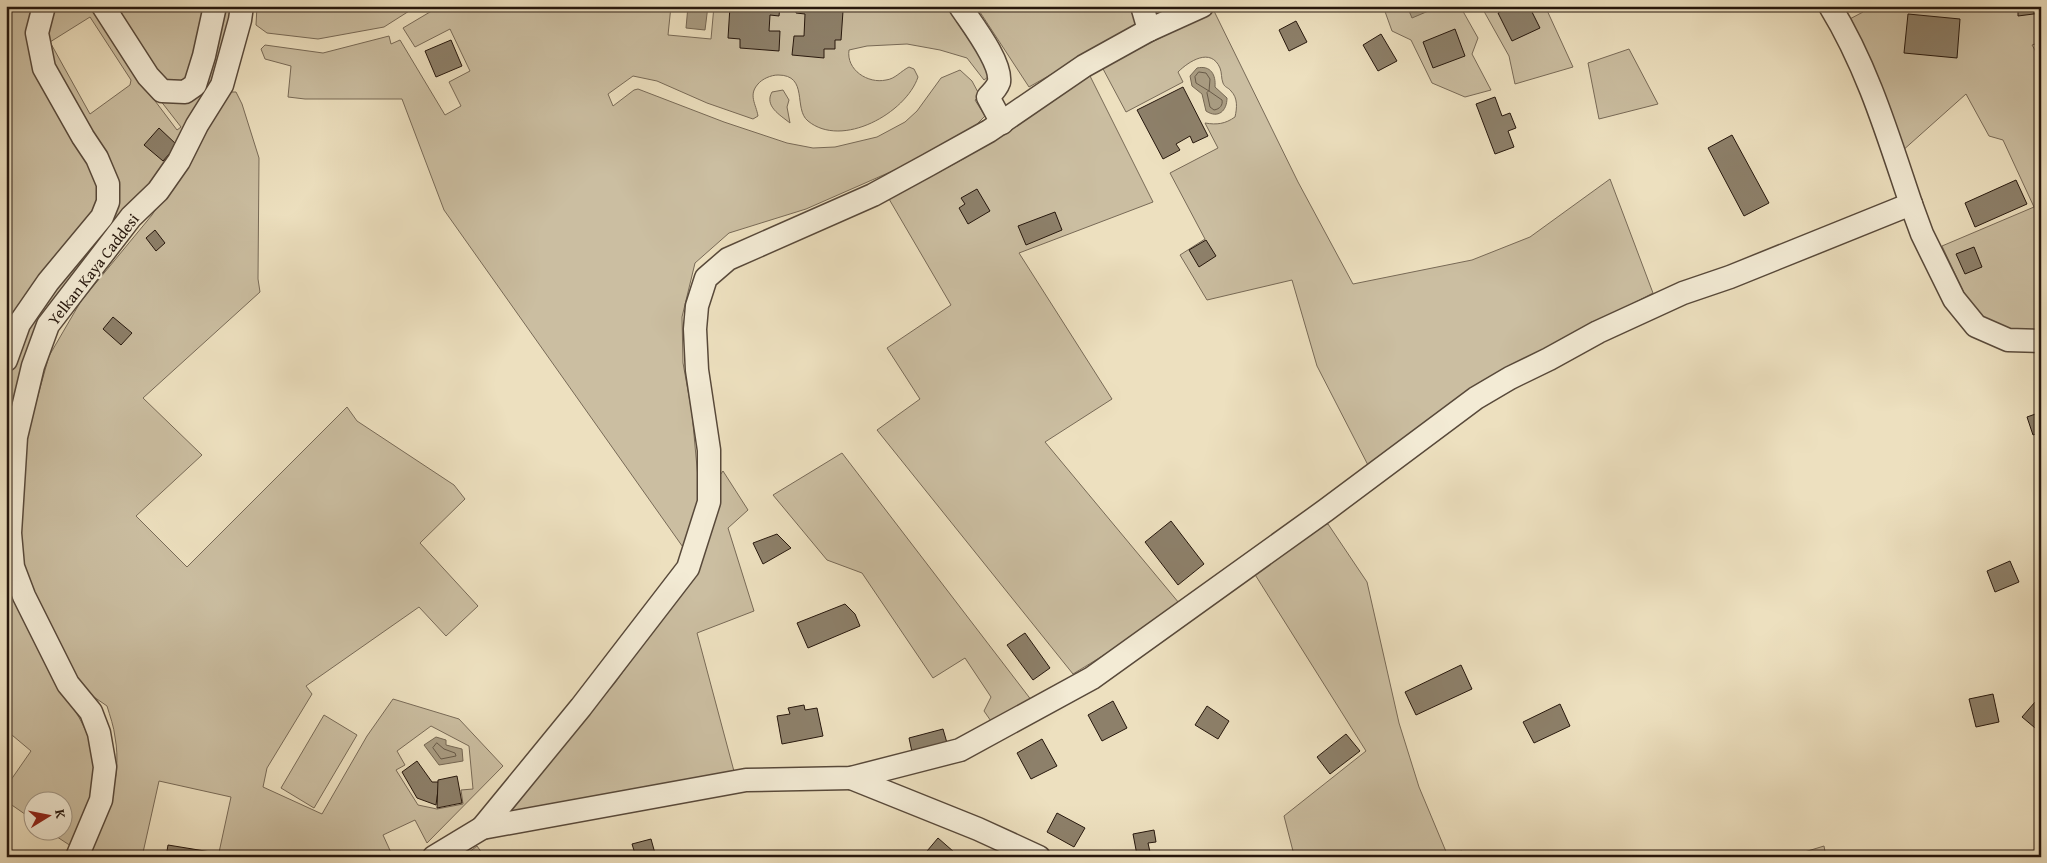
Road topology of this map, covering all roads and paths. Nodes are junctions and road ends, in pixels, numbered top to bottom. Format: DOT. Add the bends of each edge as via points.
graph roads {
  1 [pos="44,6"];
  2 [pos="103,6"];
  3 [pos="216,6"];
  4 [pos="242,6"];
  5 [pos="960,6"];
  6 [pos="1142,6"];
  7 [pos="1202,6"];
  8 [pos="1830,6"];
  9 [pos="1149,30"];
  10 [pos="1002,123"];
  11 [pos="1910,204"];
  12 [pos="2041,341"];
  13 [pos="6,360"];
  14 [pos="851,778"];
  15 [pos="482,828"];
  16 [pos="77,857"];
  17 [pos="434,857"];
  18 [pos="1039,857"];
  1 -- 13 [label="street" via="37,33 44,68 97,158 108,184 108,202 102,217 48,282 19,324"];
  2 -- 3 [label="street" via="148,76 162,91 185,92 195,85"];
  4 -- 16 [label="street, Yelkan Kaya Caddesi" via="222,85 179,161 158,191 131,217 48,325 33,366 16,437 10,533 13,567 68,684 92,712 106,767 101,800"];
  5 -- 10 [label="street" via="997,65 999,82 988,97"];
  6 -- 9 [label="street"];
  7 -- 9 [label="street"];
  8 -- 11 [label="street" via="1849,37 1878,103"];
  9 -- 10 [label="street" via="1084,66"];
  10 -- 15 [label="street" via="873,195 728,259 706,278 697,306 695,329 697,370 709,450 710,502 688,568"];
  11 -- 12 [label="street" via="1954,298 1976,326 2008,340"];
  11 -- 14 [label="street" via="1683,293 1510,378 1476,398 1092,678 960,750"];
  14 -- 15 [label="street" via="746,780"];
  14 -- 18 [label="street"];
  15 -- 17 [label="street"];
}
